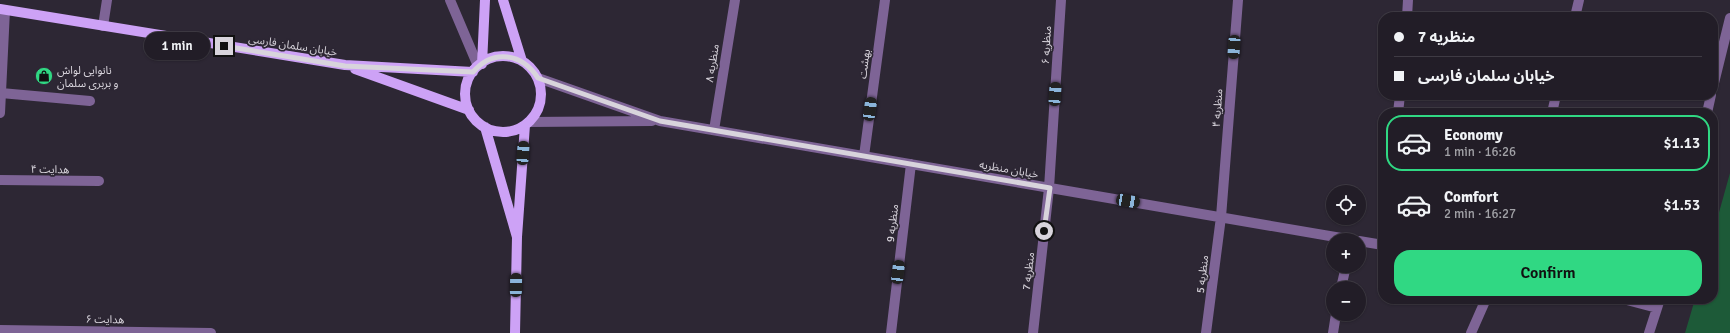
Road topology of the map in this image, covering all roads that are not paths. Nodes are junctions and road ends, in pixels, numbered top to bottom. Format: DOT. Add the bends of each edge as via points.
graph roads {
  1 [pos="107,0"];
  2 [pos="450,0"];
  3 [pos="485,0"];
  4 [pos="503,0"];
  5 [pos="735,0"];
  6 [pos="885,0"];
  7 [pos="1061,0"];
  8 [pos="1238,0"];
  9 [pos="1408,0"];
  10 [pos="1579,0"];
  11 [pos="2,9"];
  12 [pos="1407,12"];
  13 [pos="1576,12"];
  14 [pos="1730,18"];
  15 [pos="103,26"];
  16 [pos="522,61"];
  17 [pos="345,66"];
  18 [pos="478,67"];
  19 [pos="1718,67"];
  20 [pos="538,78"];
  21 [pos="1,93"];
  22 [pos="90,101"];
  23 [pos="469,110"];
  24 [pos="0,113"];
  25 [pos="660,121"];
  26 [pos="527,124"];
  27 [pos="485,127"];
  28 [pos="714,130"];
  29 [pos="864,156"];
  30 [pos="911,164"];
  31 [pos="0,180"];
  32 [pos="99,181"];
  33 [pos="1050,188"];
  34 [pos="1221,217"];
  35 [pos="1326,235"];
  36 [pos="517,237"];
  37 [pos="1366,242"];
  38 [pos="1378,244"];
  39 [pos="1484,304"];
  40 [pos="1658,304"];
  41 [pos="1335,321"];
  42 [pos="0,330"];
  43 [pos="210,333"];
  44 [pos="515,333"];
  45 [pos="890,333"];
  46 [pos="1032,333"];
  47 [pos="1206,333"];
  48 [pos="1333,333"];
  49 [pos="1471,333"];
  50 [pos="1649,333"];
  1 -- 15 [label="street"];
  2 -- 18 [label="street"];
  3 -- 18 [label="main road"];
  4 -- 16 [label="main road"];
  5 -- 28 [label="street, منظریه ۸"];
  6 -- 29 [label="street, بهشت"];
  7 -- 33 [label="street, منظریه ۶"];
  8 -- 34 [label="street, منظریه ۴"];
  9 -- 12 [label="street"];
  10 -- 13 [label="street"];
  11 -- 15 [label="main road, خیابان سلمان فارسی"];
  11 -- 21 [label="street"];
  14 -- 19 [label="street"];
  15 -- 17 [label="main road, خیابان سلمان فارسی"];
  16 -- 18 [label="main road" via="511,57 499,57"];
  16 -- 20 [label="main road"];
  17 -- 18 [label="main road"];
  17 -- 23 [label="main road"];
  18 -- 23 [label="main road" via="466,87"];
  20 -- 25 [label="street"];
  20 -- 26 [label="main road" via="541,102 537,113"];
  21 -- 22 [label="street"];
  21 -- 24 [label="street"];
  23 -- 27 [label="main road" via="475,120"];
  25 -- 26 [label="street"];
  25 -- 28 [label="street, خیابان منظریه"];
  26 -- 27 [label="main road" via="508,132"];
  26 -- 36 [label="main road"];
  27 -- 36 [label="main road"];
  28 -- 29 [label="street, خیابان منظریه"];
  29 -- 30 [label="street, خیابان منظریه"];
  30 -- 33 [label="street, خیابان منظریه"];
  30 -- 45 [label="street, منظریه 9"];
  31 -- 32 [label="street, هدایت ۴"];
  33 -- 34 [label="street, خیابان منظریه"];
  33 -- 46 [label="street, منظریه 7"];
  34 -- 35 [label="street, خیابان منظریه"];
  34 -- 47 [label="street, منظریه 5"];
  36 -- 44 [label="main road"];
  37 -- 38 [label="street"];
  39 -- 49 [label="street"];
  40 -- 50 [label="street"];
  41 -- 48 [label="street"];
  42 -- 43 [label="street, هدایت ۶"];
}
